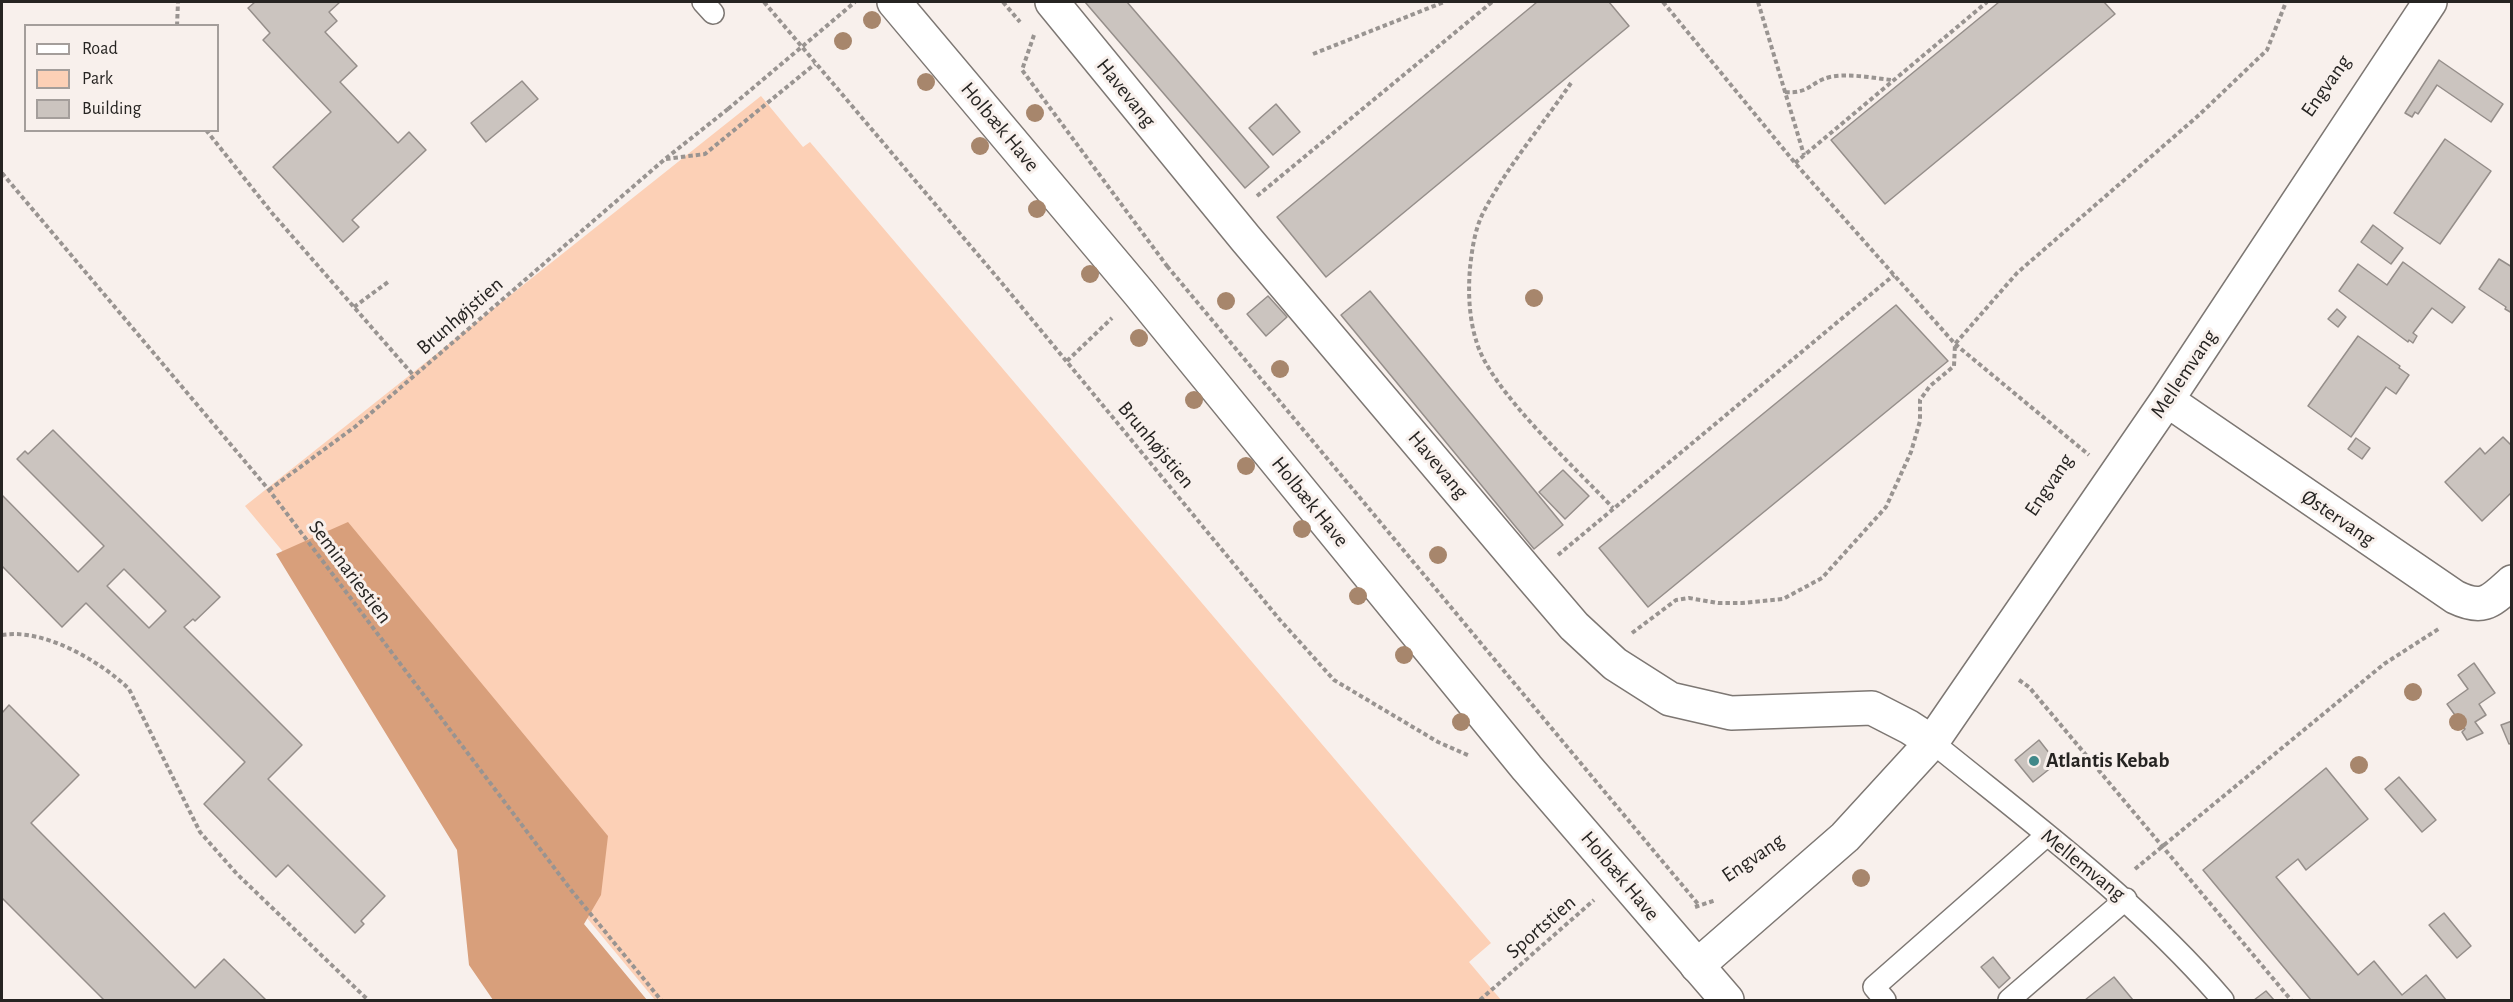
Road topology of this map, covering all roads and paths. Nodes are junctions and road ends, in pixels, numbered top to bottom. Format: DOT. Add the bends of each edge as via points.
graph roads {
  1 [pos="178,2"];
  2 [pos="764,2"];
  3 [pos="855,2"];
  4 [pos="894,2"];
  5 [pos="1003,2"];
  6 [pos="1052,2"];
  7 [pos="1444,2"];
  8 [pos="1492,2"];
  9 [pos="1663,2"];
  10 [pos="1758,2"];
  11 [pos="1987,2"];
  12 [pos="2286,2"];
  13 [pos="2430,2"];
  14 [pos="177,24"];
  15 [pos="1025,27"];
  16 [pos="1313,54"];
  17 [pos="816,64"];
  18 [pos="1893,80"];
  19 [pos="1571,83"];
  20 [pos="1785,92"];
  21 [pos="208,132"];
  22 [pos="1804,155"];
  23 [pos="665,159"];
  24 [pos="1795,163"];
  25 [pos="2,173"];
  26 [pos="1230,218"];
  27 [pos="1167,266"];
  28 [pos="1894,275"];
  29 [pos="388,282"];
  30 [pos="354,307"];
  31 [pos="1955,344"];
  32 [pos="414,376"];
  33 [pos="2167,400"];
  34 [pos="2095,444"];
  35 [pos="2088,454"];
  36 [pos="2081,464"];
  37 [pos="2118,472"];
  38 [pos="269,490"];
  39 [pos="1614,508"];
  40 [pos="1532,577"];
  41 [pos="2511,582"];
  42 [pos="2475,605"];
  43 [pos="2,635"];
  44 [pos="1989,659"];
  45 [pos="1615,664"];
  46 [pos="1932,742"];
  47 [pos="1527,768"];
  48 [pos="2047,835"];
  49 [pos="2163,846"];
  50 [pos="1622,876"];
  51 [pos="2119,893"];
  52 [pos="1719,899"];
  53 [pos="1698,904"];
  54 [pos="1666,930"];
  55 [pos="1697,966"];
  56 [pos="368,1000"];
  57 [pos="661,1000"];
  58 [pos="1480,1000"];
  59 [pos="1727,1000"];
  60 [pos="1885,1000"];
  61 [pos="2009,1000"];
  62 [pos="2223,1000"];
  63 [pos="2291,1000"];
  1 -- 14 [label="path"];
  2 -- 17 [label="path, Brunhøjstien"];
  3 -- 23 [label="path, Brunhøjstien, bridge"];
  4 -- 47 [label="street, Holbæk Have" via="1164,323"];
  5 -- 15 [label="path"];
  6 -- 26 [label="street, Havevang"];
  7 -- 16 [label="path"];
  8 -- 26 [label="path"];
  9 -- 24 [label="path"];
  10 -- 20 [label="path"];
  11 -- 18 [label="path"];
  12 -- 31 [label="path" via="2267,50 2199,115 2018,273"];
  13 -- 33 [label="street, Mellemvang"];
  17 -- 23 [label="path" via="705,154"];
  17 -- 47 [label="path, Brunhøjstien" via="1334,680 1438,742 1502,770"];
  18 -- 20 [label="path" via="1844,75 1827,78 1799,93"];
  18 -- 22 [label="path"];
  19 -- 39 [label="path" via="1483,212 1472,249 1471,311 1476,342 1494,377"];
  20 -- 22 [label="path"];
  21 -- 30 [label="path"];
  22 -- 24 [label="path"];
  23 -- 32 [label="path, Brunhøjstien"];
  24 -- 28 [label="path"];
  25 -- 38 [label="path, Seminariestien"];
  26 -- 40 [label="street, Havevang"];
  27 -- 53 [label="path"];
  28 -- 31 [label="path"];
  28 -- 39 [label="path"];
  29 -- 30 [label="path"];
  30 -- 32 [label="path"];
  31 -- 35 [label="path"];
  31 -- 45 [label="path" via="1954,366 1920,400 1920,421 1911,452 1886,507 1822,578 1783,599 1742,603 1676,600 1634,630"];
  32 -- 38 [label="path, Brunhøjstien" via="356,426"];
  33 -- 37 [label="street, Mellemvang"];
  33 -- 42 [label="street, Østervang" via="2455,597"];
  34 -- 35 [label="path, Engvang"];
  35 -- 36 [label="path, Engvang"];
  35 -- 37 [label="path"];
  37 -- 44 [label="street, Mellemvang"];
  38 -- 57 [label="path, Seminariestien" via="571,890"];
  39 -- 40 [label="path"];
  40 -- 45 [label="street, Havevang" via="1574,626"];
  41 -- 42 [label="street" via="2489,602"];
  42 -- 49 [label="path" via="2384,664"];
  43 -- 56 [label="path" via="33,635 61,645 115,676 129,689 200,832 237,874"];
  44 -- 46 [label="street, Mellemvang"];
  44 -- 49 [label="path" via="2029,687"];
  45 -- 46 [label="street, Havevang" via="1670,699 1731,713 1872,708"];
  46 -- 48 [label="lane, Mellemvang"];
  46 -- 55 [label="street, Mellemvang" via="1845,837"];
  47 -- 50 [label="street, Holbæk Have"];
  48 -- 51 [label="lane, Mellemvang"];
  48 -- 60 [label="lane" via="1874,987"];
  49 -- 51 [label="path"];
  49 -- 63 [label="path"];
  50 -- 54 [label="street, Holbæk Have"];
  50 -- 58 [label="path, Sportstien"];
  51 -- 61 [label="lane"];
  51 -- 62 [label="lane, Mellemvang" via="2188,959"];
  52 -- 53 [label="path, Engvang"];
  53 -- 54 [label="path, Engvang"];
  54 -- 55 [label="street, Holbæk Have"];
  55 -- 59 [label="street, Holbæk Have"];
}
